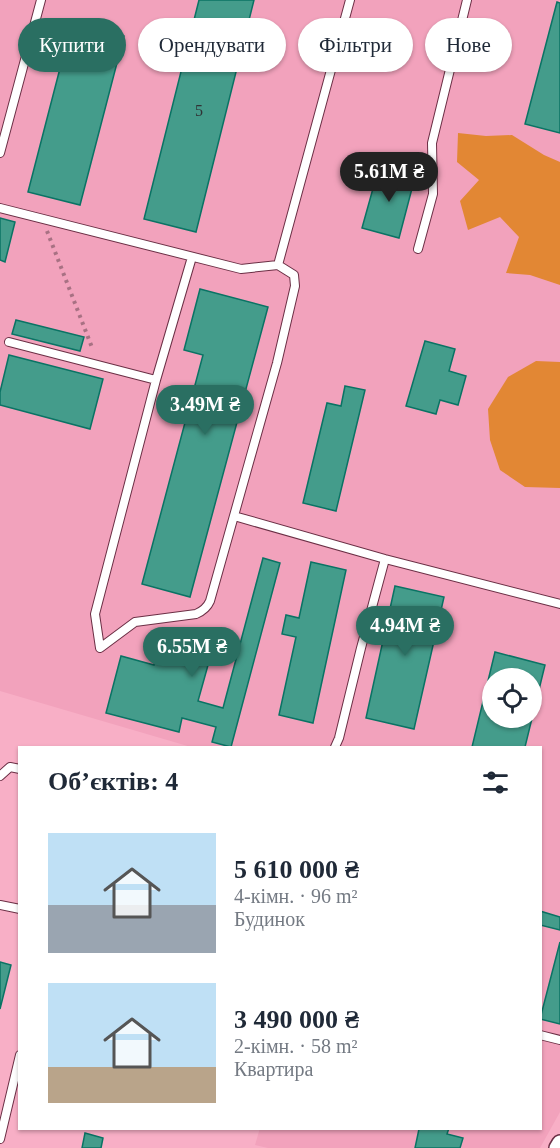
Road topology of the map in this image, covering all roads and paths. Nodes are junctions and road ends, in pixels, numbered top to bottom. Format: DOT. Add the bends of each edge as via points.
graph roads {
  1 [pos="41,0"];
  2 [pos="350,0"];
  3 [pos="467,0"];
  4 [pos="0,153"];
  5 [pos="0,208"];
  6 [pos="43,219"];
  7 [pos="418,249"];
  8 [pos="192,257"];
  9 [pos="278,265"];
  10 [pos="9,342"];
  11 [pos="98,365"];
  12 [pos="156,380"];
  13 [pos="234,516"];
  14 [pos="385,559"];
  15 [pos="560,604"];
  16 [pos="335,746"];
  17 [pos="18,769"];
  18 [pos="0,776"];
  19 [pos="0,905"];
  20 [pos="18,909"];
  21 [pos="542,1036"];
  22 [pos="560,1040"];
  23 [pos="18,1063"];
  24 [pos="0,1139"];
  25 [pos="560,1143"];
  26 [pos="557,1148"];
  1 -- 4 [label="lane"];
  2 -- 9 [label="lane"];
  3 -- 7 [label="lane" via="432,143 433,194"];
  5 -- 6 [label="lane"];
  6 -- 8 [label="lane"];
  6 -- 11 [label="path"];
  8 -- 9 [label="lane" via="241,269"];
  8 -- 12 [label="lane"];
  9 -- 13 [label="lane" via="294,275 295,286"];
  10 -- 11 [label="lane"];
  11 -- 12 [label="lane"];
  12 -- 13 [label="lane" via="95,614 100,648 132,623 196,614 207,608"];
  13 -- 14 [label="lane"];
  14 -- 15 [label="lane"];
  14 -- 16 [label="lane"];
  17 -- 18 [label="lane" via="10,767"];
  19 -- 20 [label="lane"];
  21 -- 22 [label="lane"];
  23 -- 24 [label="lane"];
  25 -- 26 [label="street"];
}
